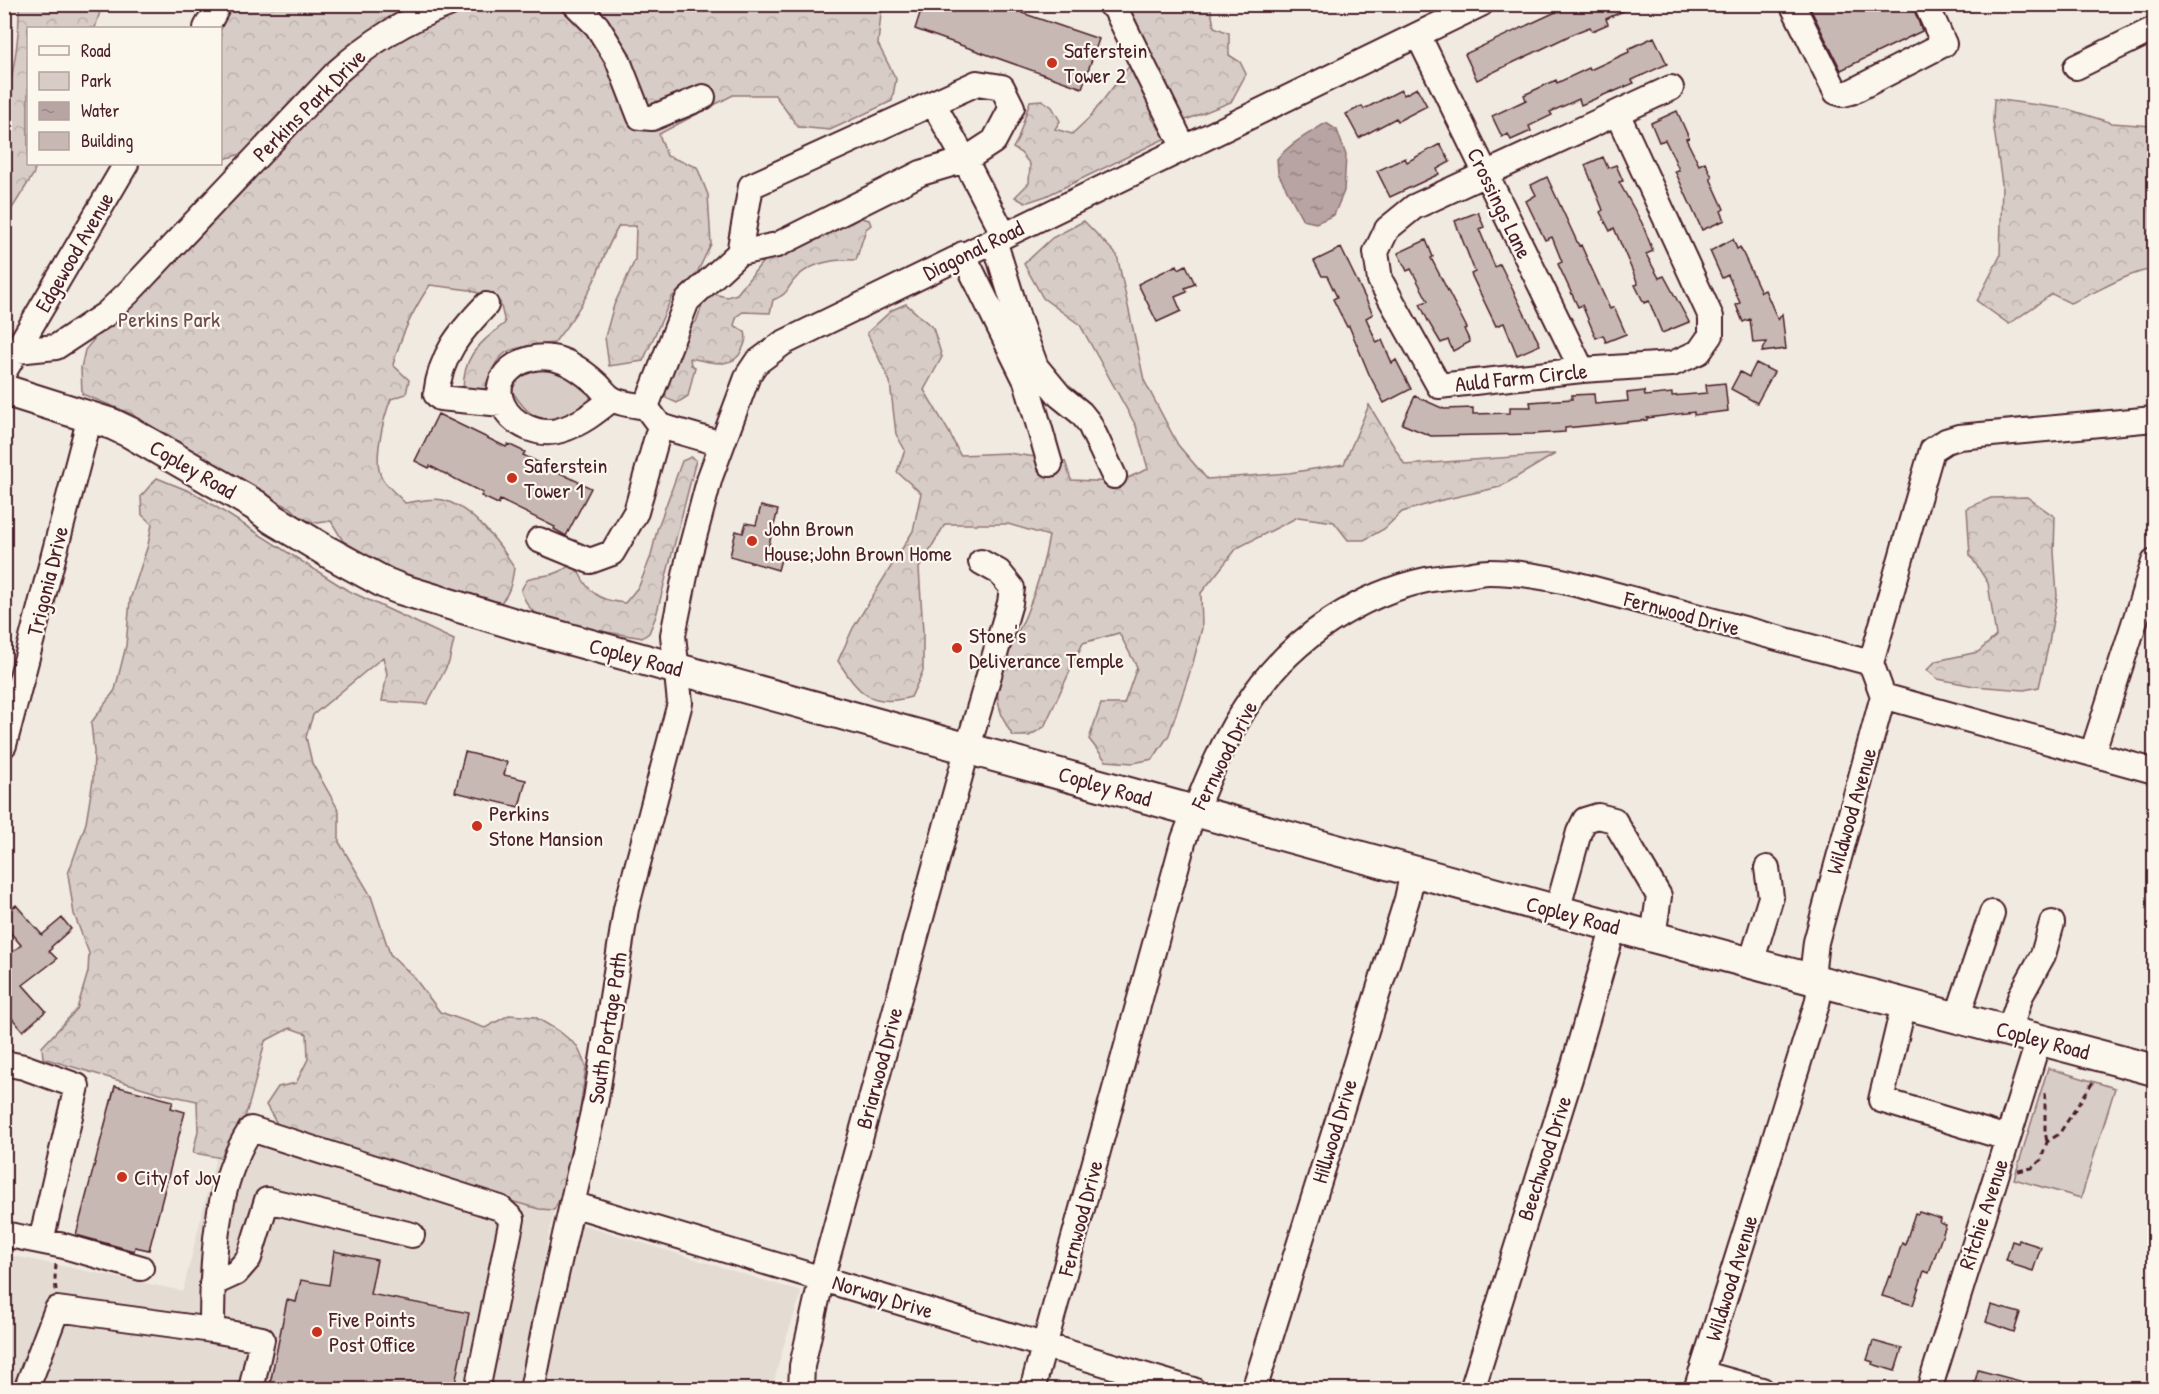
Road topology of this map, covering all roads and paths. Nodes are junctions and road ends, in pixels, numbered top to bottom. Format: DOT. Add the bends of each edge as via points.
graph roads {
  1 [pos="219,4"];
  2 [pos="449,4"];
  3 [pos="575,4"];
  4 [pos="1109,4"];
  5 [pos="1481,4"];
  6 [pos="1792,4"];
  7 [pos="1926,4"];
  8 [pos="207,27"];
  9 [pos="2154,29"];
  10 [pos="1418,35"];
  11 [pos="2076,67"];
  12 [pos="1671,88"];
  13 [pos="704,97"];
  14 [pos="933,103"];
  15 [pos="1617,113"];
  16 [pos="1184,148"];
  17 [pos="965,160"];
  18 [pos="125,165"];
  19 [pos="1486,174"];
  20 [pos="999,237"];
  21 [pos="739,253"];
  22 [pos="963,254"];
  23 [pos="486,305"];
  24 [pos="17,351"];
  25 [pos="1582,370"];
  26 [pos="4,372"];
  27 [pos="4,390"];
  28 [pos="612,399"];
  29 [pos="502,404"];
  30 [pos="90,417"];
  31 [pos="653,417"];
  32 [pos="2154,419"];
  33 [pos="722,444"];
  34 [pos="1050,465"];
  35 [pos="1114,476"];
  36 [pos="539,540"];
  37 [pos="981,562"];
  38 [pos="2154,562"];
  39 [pos="1871,663"];
  40 [pos="675,668"];
  41 [pos="1883,696"];
  42 [pos="4,745"];
  43 [pos="968,747"];
  44 [pos="2092,754"];
  45 [pos="2154,771"];
  46 [pos="1194,812"];
  47 [pos="1767,868"];
  48 [pos="1413,871"];
  49 [pos="1557,911"];
  50 [pos="1992,913"];
  51 [pos="2052,923"];
  52 [pos="1614,926"];
  53 [pos="1653,937"];
  54 [pos="1751,963"];
  55 [pos="1816,981"];
  56 [pos="1904,1004"];
  57 [pos="1957,1018"];
  58 [pos="2009,1031"];
  59 [pos="2039,1039"];
  60 [pos="4,1063"];
  61 [pos="2154,1070"];
  62 [pos="2096,1078"];
  63 [pos="2045,1092"];
  64 [pos="2007,1138"];
  65 [pos="2047,1142"];
  66 [pos="2013,1173"];
  67 [pos="572,1204"];
  68 [pos="4,1234"];
  69 [pos="412,1235"];
  70 [pos="50,1243"];
  71 [pos="141,1268"];
  72 [pos="822,1277"];
  73 [pos="212,1284"];
  74 [pos="59,1309"];
  75 [pos="212,1330"];
  76 [pos="1044,1346"];
  77 [pos="1699,1381"];
  78 [pos="26,1389"];
  79 [pos="250,1389"];
  80 [pos="477,1389"];
  81 [pos="532,1389"];
  82 [pos="801,1389"];
  83 [pos="1032,1389"];
  84 [pos="1193,1389"];
  85 [pos="1254,1389"];
  86 [pos="1472,1389"];
  87 [pos="1762,1389"];
  88 [pos="1929,1389"];
  1 -- 8 [label="street"];
  2 -- 24 [label="street, Perkins Park Drive" via="389,32 360,51 106,314 56,347"];
  3 -- 13 [label="street" via="597,26 617,58 640,117 652,118"];
  4 -- 16 [label="street" via="1114,6"];
  5 -- 10 [label="street, Diagonal Road"];
  6 -- 7 [label="street" via="1836,92 1844,94 1944,44"];
  9 -- 11 [label="street"];
  10 -- 16 [label="street, Diagonal Road"];
  10 -- 19 [label="street, Crossings Lane"];
  12 -- 15 [label="street, Auld Farm Circle"];
  14 -- 17 [label="street"];
  14 -- 17 [label="street" via="977,83 1002,87 1012,107 994,141"];
  14 -- 21 [label="street" via="751,186"];
  15 -- 19 [label="street, Auld Farm Circle"];
  15 -- 25 [label="street, Auld Farm Circle" via="1711,317 1711,335 1699,352 1672,364"];
  16 -- 20 [label="street, Diagonal Road"];
  17 -- 20 [label="street"];
  17 -- 21 [label="street" via="921,173 777,245"];
  18 -- 24 [label="street, Edgewood Avenue"];
  19 -- 25 [label="street, Crossings Lane"];
  19 -- 25 [label="street, Auld Farm Circle" via="1414,207 1387,229 1376,252 1380,280 1439,386"];
  20 -- 22 [label="street, Diagonal Road"];
  20 -- 35 [label="street" via="1036,367 1089,423"];
  21 -- 31 [label="street" via="687,301"];
  22 -- 33 [label="street, Diagonal Road" via="767,352 748,375"];
  22 -- 34 [label="street" via="1026,381"];
  23 -- 29 [label="street" via="446,356 436,394 440,398"];
  24 -- 26 [label="street, Edgewood Avenue"];
  27 -- 30 [label="main road, Copley Road"];
  28 -- 29 [label="street" via="584,421 559,431 536,431 523,426"];
  28 -- 29 [label="street" via="577,368 551,358 528,358 513,365 503,378"];
  28 -- 31 [label="street"];
  30 -- 40 [label="main road, Copley Road" via="131,433 328,552 400,589"];
  30 -- 42 [label="street, Trigonia Drive"];
  31 -- 33 [label="street"];
  31 -- 36 [label="street" via="636,512 612,553 590,561"];
  32 -- 39 [label="street" via="1959,437 1932,450"];
  33 -- 40 [label="street, Diagonal Road" via="686,567 673,635"];
  37 -- 43 [label="street, Briarwood Drive" via="999,572 1012,588"];
  38 -- 44 [label="street"];
  39 -- 41 [label="street"];
  39 -- 46 [label="street, Fernwood Drive" via="1543,576 1487,572 1428,579 1350,609 1284,660 1240,717"];
  40 -- 43 [label="main road, Copley Road"];
  40 -- 67 [label="street, South Portage Path" via="680,703 626,909 596,1099"];
  41 -- 44 [label="street"];
  41 -- 55 [label="street, Wildwood Avenue" via="1816,942"];
  43 -- 46 [label="main road, Copley Road"];
  43 -- 72 [label="street, Briarwood Drive"];
  44 -- 45 [label="street"];
  46 -- 48 [label="main road, Copley Road"];
  46 -- 76 [label="street, Fernwood Drive"];
  47 -- 54 [label="street" via="1771,897"];
  48 -- 49 [label="main road, Copley Road"];
  48 -- 85 [label="street, Hillwood Drive"];
  49 -- 52 [label="main road, Copley Road"];
  49 -- 53 [label="street" via="1584,820 1598,816 1614,820 1659,896"];
  50 -- 57 [label="street"];
  51 -- 58 [label="street" via="2043,955 2021,995"];
  52 -- 53 [label="main road, Copley Road"];
  52 -- 86 [label="street, Beechwood Drive"];
  53 -- 54 [label="main road, Copley Road"];
  54 -- 55 [label="main road, Copley Road"];
  55 -- 56 [label="main road, Copley Road"];
  55 -- 77 [label="street, Wildwood Avenue" via="1817,1004"];
  56 -- 57 [label="main road, Copley Road"];
  56 -- 64 [label="street" via="1881,1100"];
  57 -- 58 [label="main road, Copley Road"];
  58 -- 59 [label="main road, Copley Road"];
  59 -- 61 [label="main road, Copley Road"];
  59 -- 64 [label="street, Ritchie Avenue"];
  60 -- 70 [label="street" via="77,1086"];
  62 -- 65 [label="path" via="2059,1134"];
  63 -- 65 [label="path"];
  64 -- 88 [label="street, Ritchie Avenue"];
  65 -- 66 [label="path" via="2041,1160 2032,1168"];
  67 -- 72 [label="street, Norway Drive"];
  67 -- 81 [label="street, South Portage Path"];
  68 -- 70 [label="street"];
  69 -- 73 [label="street" via="267,1200 249,1258 236,1273"];
  70 -- 71 [label="street"];
  70 -- 74 [label="path"];
  72 -- 76 [label="street, Norway Drive"];
  72 -- 82 [label="street, Briarwood Drive" via="802,1366"];
  73 -- 75 [label="street"];
  73 -- 80 [label="street" via="224,1192 241,1143 251,1129 500,1208 512,1219"];
  74 -- 75 [label="street"];
  74 -- 78 [label="street"];
  75 -- 79 [label="street" via="262,1339"];
  76 -- 83 [label="street, Fernwood Drive"];
  76 -- 84 [label="street, Norway Drive"];
  77 -- 87 [label="street"];
}
